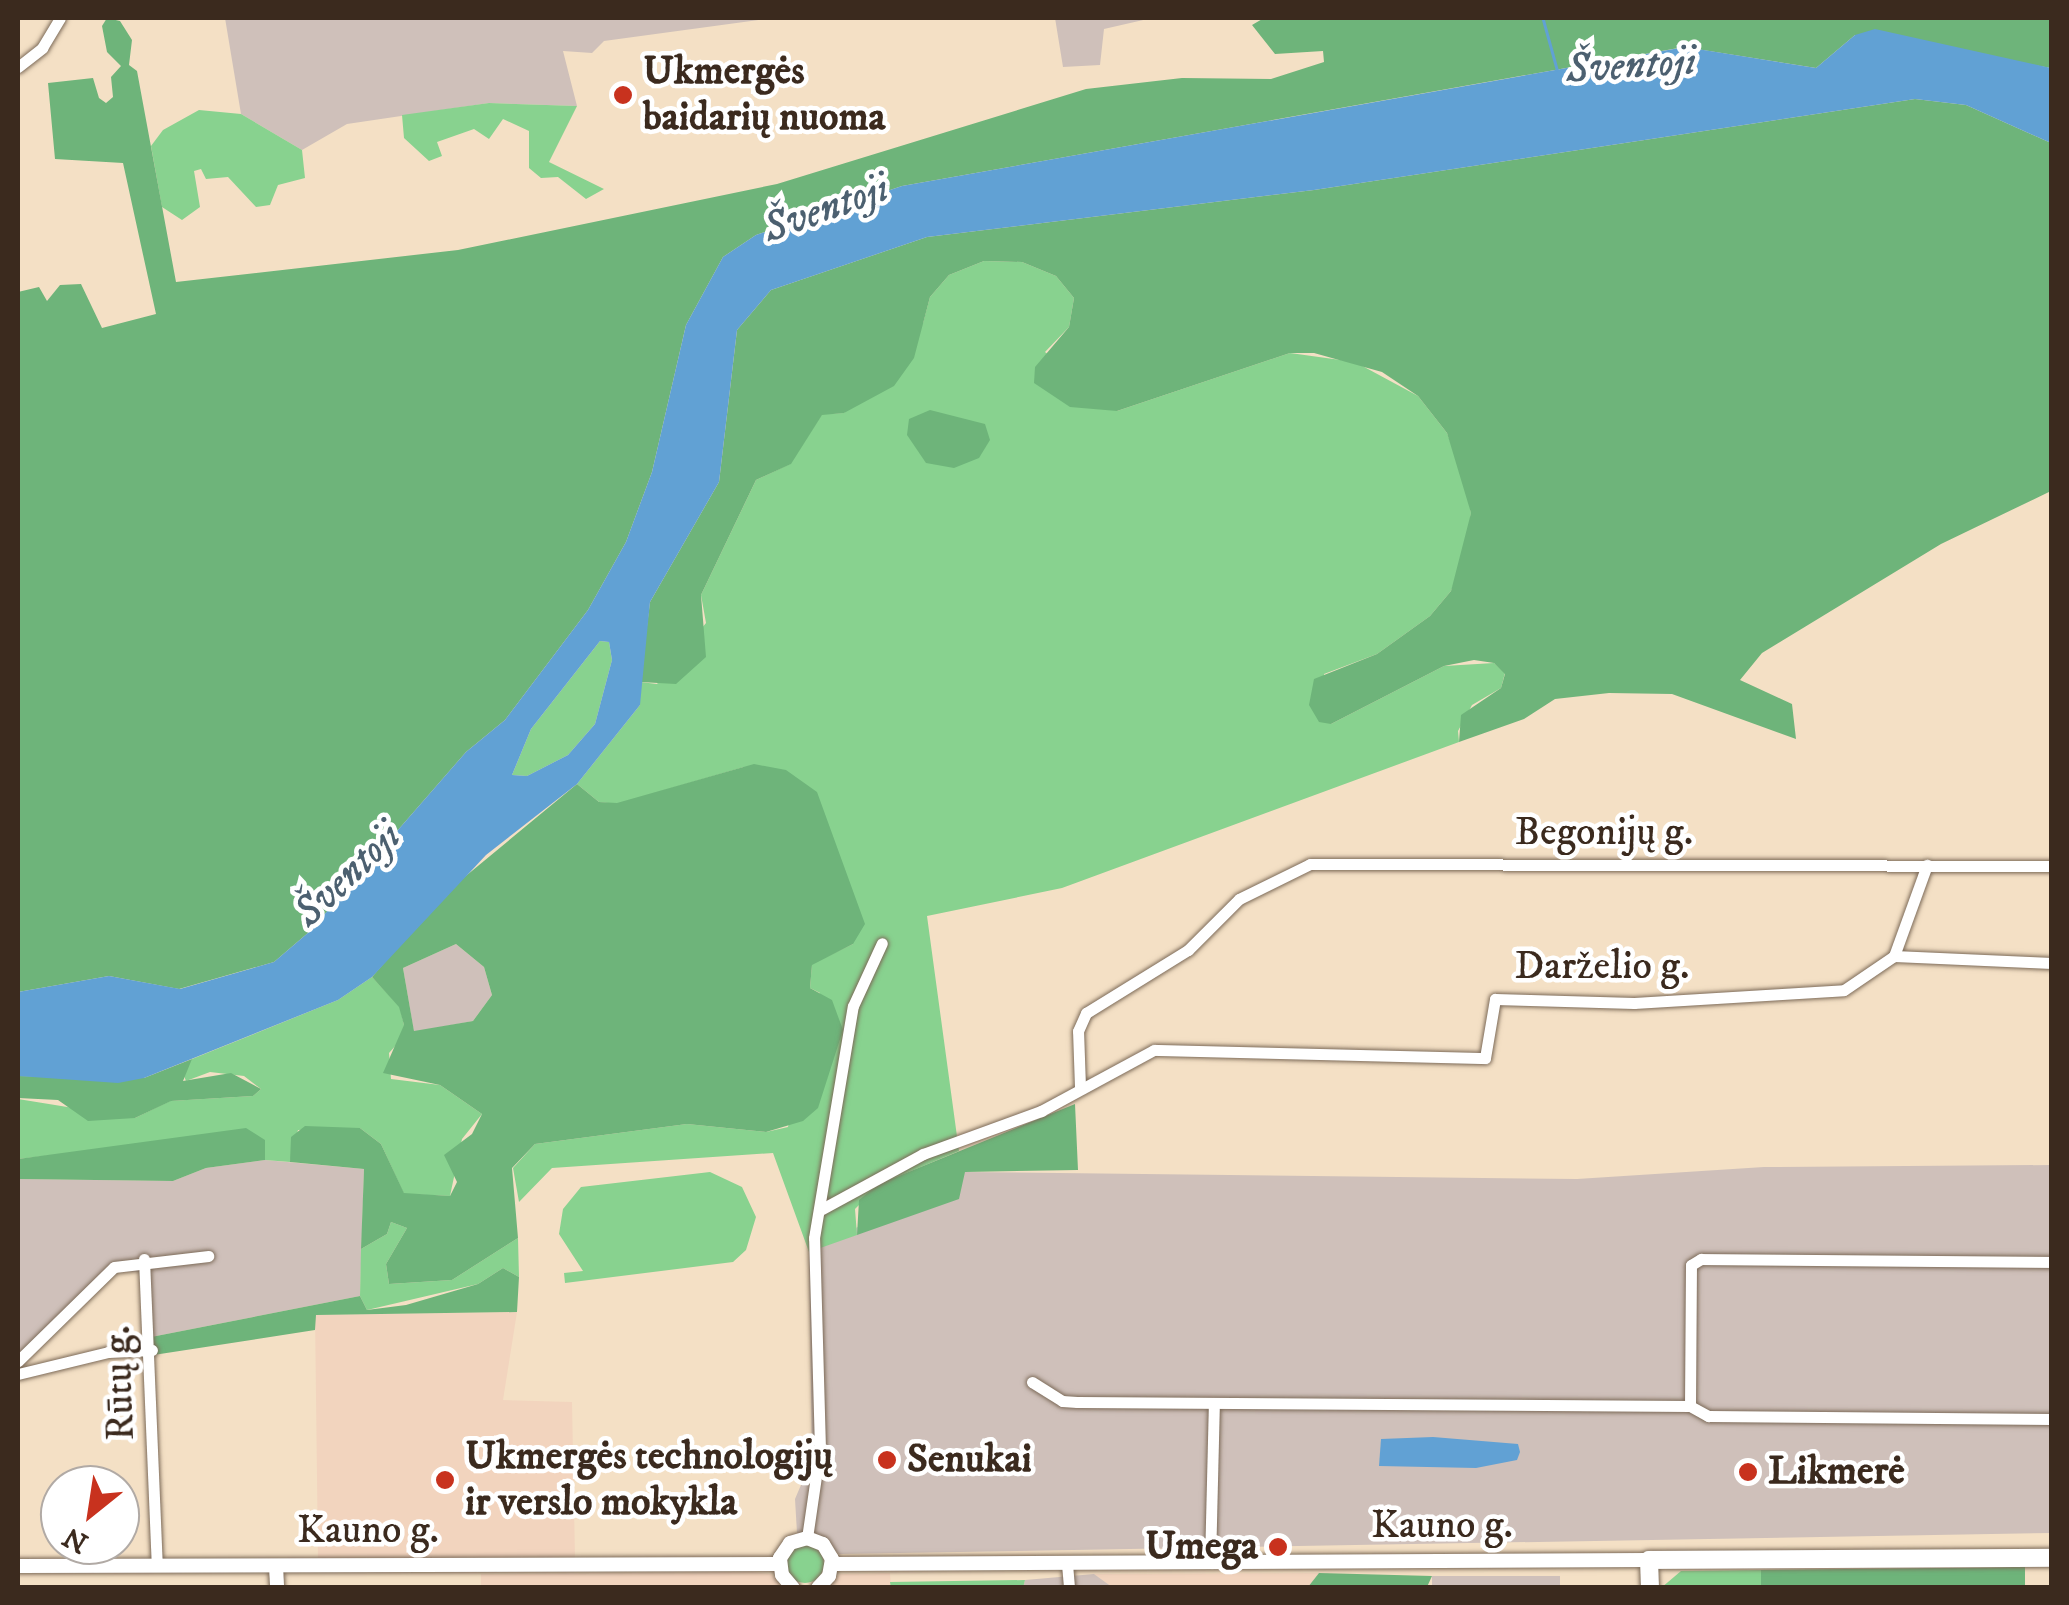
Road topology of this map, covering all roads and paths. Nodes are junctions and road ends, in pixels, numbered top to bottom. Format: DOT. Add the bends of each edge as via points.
graph roads {
  1 [pos="60,18"];
  2 [pos="18,66"];
  3 [pos="1927,865"];
  4 [pos="2052,866"];
  5 [pos="882,943"];
  6 [pos="1894,956"];
  7 [pos="2052,964"];
  8 [pos="1080,1087"];
  9 [pos="822,1209"];
  10 [pos="208,1256"];
  11 [pos="144,1259"];
  12 [pos="2052,1262"];
  13 [pos="152,1350"];
  14 [pos="18,1361"];
  15 [pos="18,1374"];
  16 [pos="1032,1382"];
  17 [pos="1214,1403"];
  18 [pos="1690,1406"];
  19 [pos="2052,1419"];
  20 [pos="806,1538"];
  21 [pos="2052,1558"];
  22 [pos="1650,1560"];
  23 [pos="1210,1563"];
  24 [pos="780,1564"];
  25 [pos="832,1564"];
  26 [pos="1066,1564"];
  27 [pos="18,1566"];
  28 [pos="156,1566"];
  29 [pos="276,1566"];
  30 [pos="276,1588"];
  31 [pos="793,1588"];
  32 [pos="818,1588"];
  33 [pos="1069,1588"];
  34 [pos="1650,1588"];
  1 -- 2 [label="street" via="42,48"];
  3 -- 4 [label="street, Begonijų g."];
  3 -- 6 [label="street"];
  3 -- 8 [label="street, Begonijų g." via="1328,862 1278,875 1239,899 1188,950 1086,1013 1078,1031"];
  5 -- 9 [label="street" via="854,1006"];
  6 -- 7 [label="street"];
  6 -- 8 [label="street, Darželio g." via="1844,990 1634,1003 1495,999 1484,1058 1167,1049 1131,1057"];
  8 -- 9 [label="street" via="1041,1111 923,1154"];
  9 -- 20 [label="street" via="812,1309 820,1448"];
  10 -- 11 [label="street"];
  11 -- 13 [label="street, Rūtų g."];
  11 -- 14 [label="street" via="114,1267"];
  12 -- 18 [label="street" via="1700,1259 1691,1265"];
  13 -- 15 [label="street" via="108,1352"];
  13 -- 28 [label="street, Rūtų g."];
  16 -- 17 [label="street" via="1062,1401"];
  17 -- 18 [label="street"];
  17 -- 23 [label="street"];
  18 -- 19 [label="street" via="1708,1416"];
  20 -- 24 [label="main road" via="785,1548"];
  20 -- 25 [label="main road" via="826,1548"];
  21 -- 22 [label="highway, Kauno g."];
  22 -- 23 [label="main road, Kauno g."];
  22 -- 34 [label="highway"];
  23 -- 26 [label="main road, Kauno g."];
  24 -- 29 [label="main road, Kauno g."];
  24 -- 31 [label="main road"];
  25 -- 26 [label="main road, Kauno g."];
  25 -- 32 [label="main road"];
  26 -- 33 [label="street"];
  27 -- 28 [label="main road, Kauno g."];
  28 -- 29 [label="main road, Kauno g."];
  29 -- 30 [label="main road"];
}
